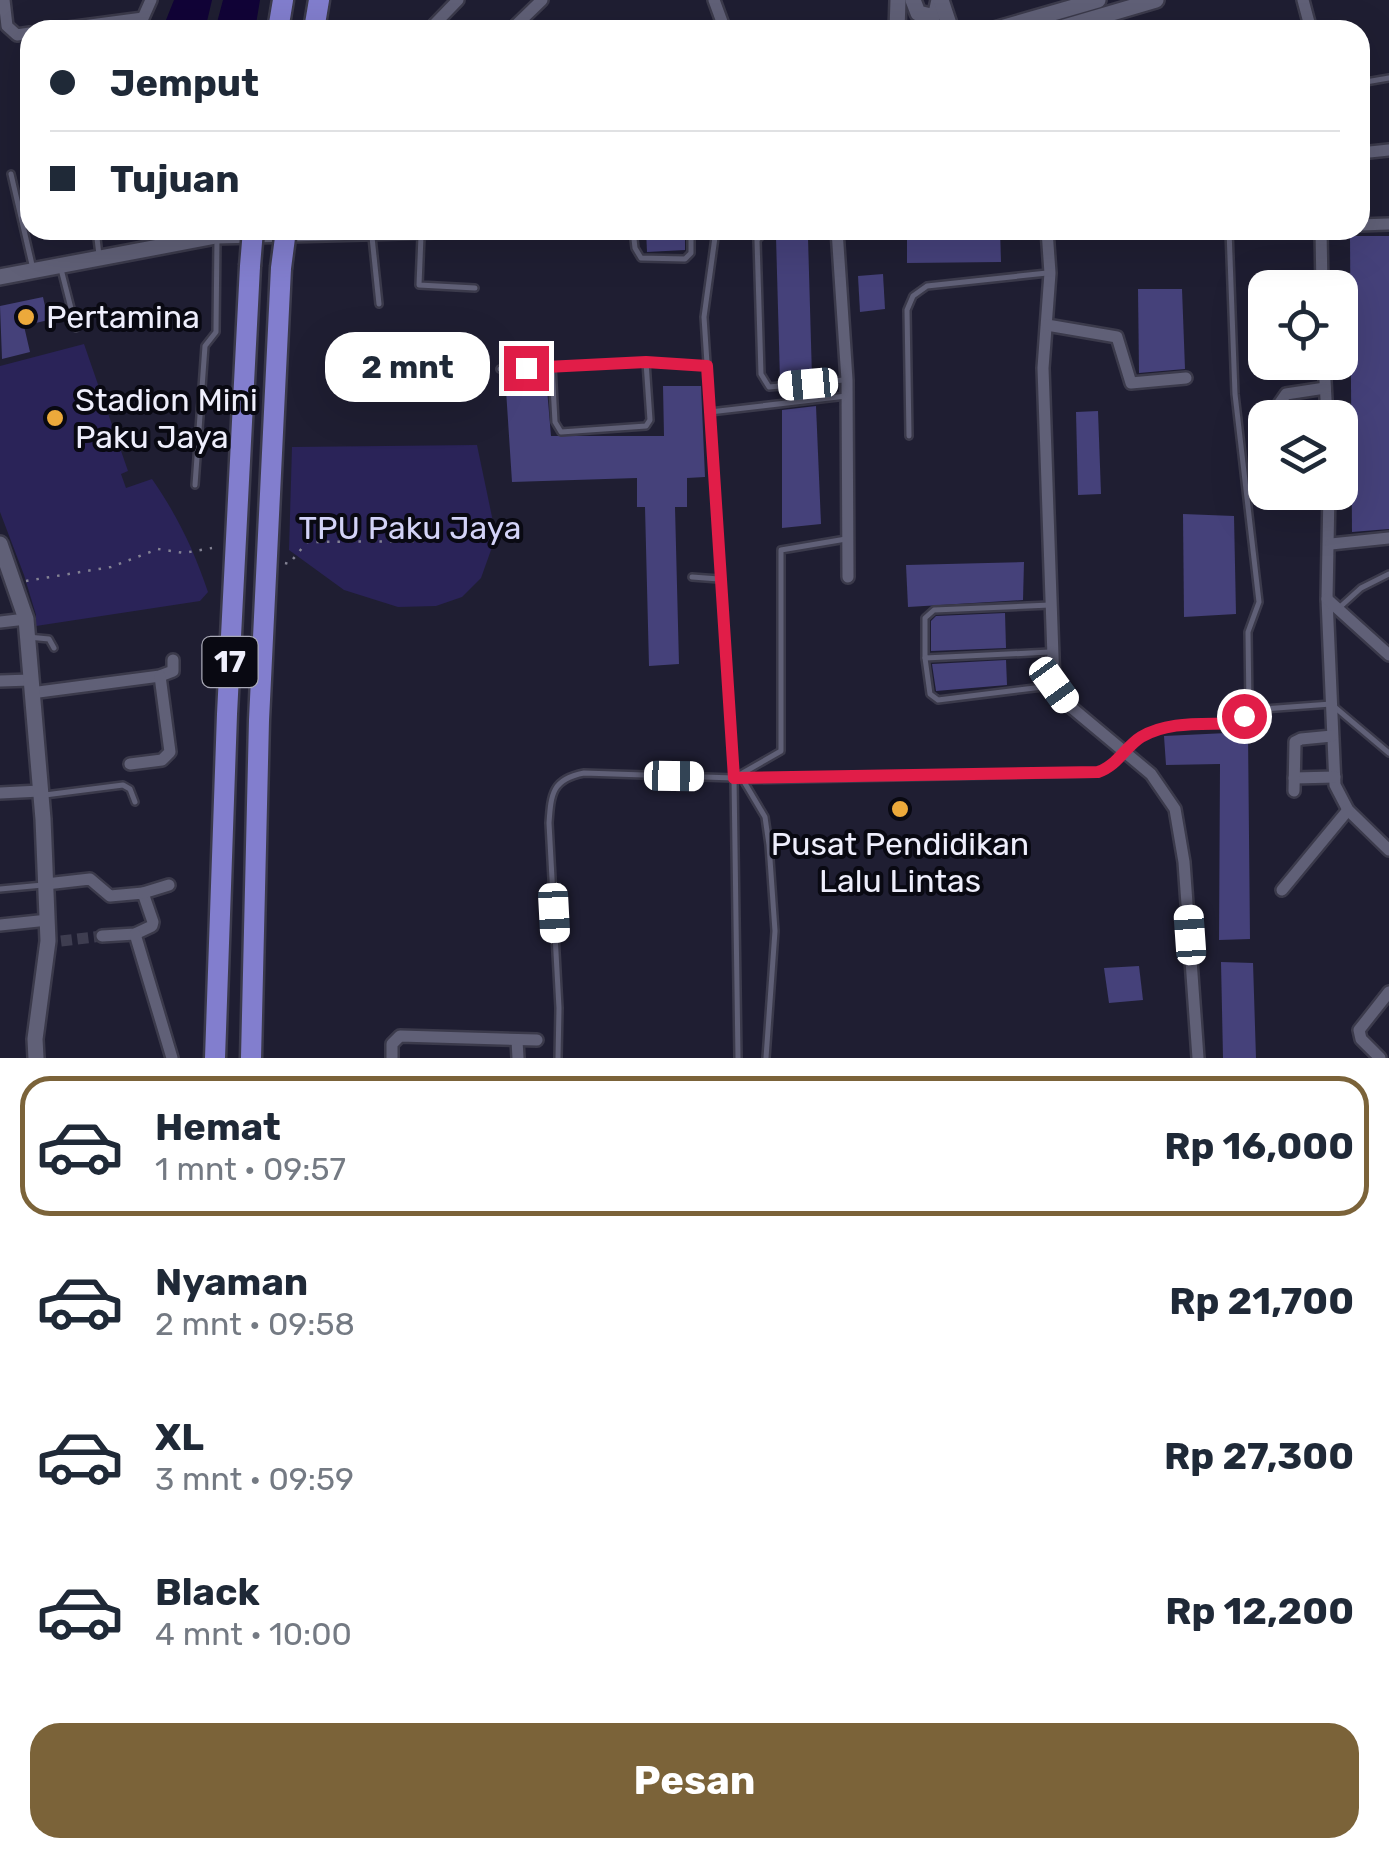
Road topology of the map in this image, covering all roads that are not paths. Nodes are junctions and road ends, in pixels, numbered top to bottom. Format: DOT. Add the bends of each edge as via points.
graph roads {
  1 [pos="4,0"];
  2 [pos="150,0"];
  3 [pos="458,0"];
  4 [pos="542,0"];
  5 [pos="913,0"];
  6 [pos="940,0"];
  7 [pos="1098,0"];
  8 [pos="1156,0"];
  9 [pos="128,20"];
  10 [pos="439,20"];
  11 [pos="521,20"];
  12 [pos="1029,20"];
  13 [pos="1088,20"];
  14 [pos="20,34"];
  15 [pos="11,174"];
  16 [pos="20,214"];
  17 [pos="26,240"];
  18 [pos="97,240"];
  19 [pos="195,240"];
  20 [pos="216,240"];
  21 [pos="252,240"];
  22 [pos="285,240"];
  23 [pos="372,240"];
  24 [pos="427,240"];
  25 [pos="634,240"];
  26 [pos="691,240"];
  27 [pos="715,240"];
  28 [pos="758,240"];
  29 [pos="838,240"];
  30 [pos="1048,240"];
  31 [pos="1229,240"];
  32 [pos="1321,240"];
  33 [pos="99,258"];
  34 [pos="60,266"];
  35 [pos="1322,270"];
  36 [pos="33,271"];
  37 [pos="1050,273"];
  38 [pos="0,277"];
  39 [pos="475,288"];
  40 [pos="379,304"];
  41 [pos="1047,325"];
  42 [pos="76,328"];
  43 [pos="646,362"];
  44 [pos="552,366"];
  45 [pos="707,366"];
  46 [pos="500,368"];
  47 [pos="1186,378"];
  48 [pos="847,380"];
  49 [pos="1325,380"];
  50 [pos="1325,388"];
  51 [pos="847,396"];
  52 [pos="1282,400"];
  53 [pos="1326,400"];
  54 [pos="710,412"];
  55 [pos="909,436"];
  56 [pos="195,485"];
  57 [pos="1330,510"];
  58 [pos="1389,538"];
  59 [pos="846,539"];
  60 [pos="0,544"];
  61 [pos="1331,544"];
  62 [pos="1389,574"];
  63 [pos="8,575"];
  64 [pos="848,577"];
  65 [pos="692,578"];
  66 [pos="719,580"];
  67 [pos="1328,599"];
  68 [pos="1052,604"];
  69 [pos="1338,608"];
  70 [pos="26,619"];
  71 [pos="0,622"];
  72 [pos="28,637"];
  73 [pos="54,648"];
  74 [pos="1053,652"];
  75 [pos="1388,653"];
  76 [pos="925,658"];
  77 [pos="174,660"];
  78 [pos="160,676"];
  79 [pos="0,681"];
  80 [pos="1054,685"];
  81 [pos="31,686"];
  82 [pos="1332,704"];
  83 [pos="1264,709"];
  84 [pos="1332,736"];
  85 [pos="1124,752"];
  86 [pos="1389,753"];
  87 [pos="130,764"];
  88 [pos="734,778"];
  89 [pos="1335,778"];
  90 [pos="742,780"];
  91 [pos="0,793"];
  92 [pos="41,793"];
  93 [pos="134,802"];
  94 [pos="1348,810"];
  95 [pos="1389,850"];
  96 [pos="46,884"];
  97 [pos="169,885"];
  98 [pos="0,889"];
  99 [pos="1282,890"];
  100 [pos="143,893"];
  101 [pos="48,920"];
  102 [pos="0,926"];
  103 [pos="135,934"];
  104 [pos="102,936"];
  105 [pos="1389,992"];
  106 [pos="517,1040"];
  107 [pos="537,1040"];
  108 [pos="36,1058"];
  109 [pos="172,1058"];
  110 [pos="215,1058"];
  111 [pos="250,1058"];
  112 [pos="392,1058"];
  113 [pos="518,1058"];
  114 [pos="558,1058"];
  115 [pos="738,1058"];
  116 [pos="766,1058"];
  117 [pos="1198,1058"];
  118 [pos="1380,1058"];
  1 -- 14 [label="street" via="7,26"];
  2 -- 9 [label="street" via="143,18"];
  3 -- 10 [label="street"];
  4 -- 11 [label="street"];
  5 -- 6 [label="street" via="918,12 931,16"];
  7 -- 12 [label="street"];
  8 -- 13 [label="street"];
  15 -- 16 [label="lane"];
  17 -- 36 [label="lane"];
  18 -- 33 [label="lane"];
  19 -- 33 [label="street"];
  20 -- 56 [label="lane" via="216,332 206,346"];
  21 -- 110 [label="highway, 17, bridge"];
  22 -- 111 [label="highway, 17, bridge" via="259,720"];
  23 -- 40 [label="lane"];
  24 -- 39 [label="lane" via="419,285"];
  25 -- 26 [label="lane" via="641,258 670,259 685,259"];
  27 -- 45 [label="lane" via="704,317"];
  28 -- 48 [label="lane" via="761,374 769,387"];
  29 -- 48 [label="street"];
  30 -- 37 [label="street"];
  31 -- 85 [label="lane" via="1234,394 1259,602 1248,632 1248,708 1237,723 1165,726"];
  32 -- 35 [label="street"];
  33 -- 34 [label="street"];
  34 -- 36 [label="street"];
  34 -- 42 [label="lane"];
  36 -- 38 [label="street"];
  37 -- 41 [label="street"];
  37 -- 55 [label="lane" via="926,286 913,296 907,310"];
  41 -- 47 [label="street" via="1117,338 1131,383"];
  41 -- 68 [label="street"];
  43 -- 44 [label="lane"];
  43 -- 44 [label="lane" via="646,426 561,432"];
  43 -- 45 [label="lane"];
  44 -- 46 [label="lane"];
  45 -- 54 [label="lane"];
  48 -- 51 [label="street"];
  49 -- 50 [label="street"];
  50 -- 52 [label="street"];
  50 -- 53 [label="street"];
  51 -- 54 [label="lane"];
  51 -- 59 [label="street"];
  54 -- 66 [label="lane"];
  57 -- 61 [label="street"];
  58 -- 61 [label="street"];
  59 -- 64 [label="street"];
  59 -- 88 [label="lane" via="781,550 782,750"];
  60 -- 63 [label="street"];
  61 -- 67 [label="street"];
  62 -- 69 [label="lane"];
  63 -- 70 [label="street"];
  65 -- 66 [label="lane"];
  66 -- 88 [label="lane"];
  67 -- 69 [label="street"];
  67 -- 82 [label="street"];
  68 -- 74 [label="street"];
  68 -- 76 [label="lane" via="934,610 925,618"];
  69 -- 75 [label="street"];
  70 -- 71 [label="street"];
  70 -- 72 [label="street"];
  72 -- 73 [label="lane" via="49,639"];
  72 -- 81 [label="street"];
  74 -- 76 [label="lane"];
  74 -- 80 [label="street"];
  76 -- 80 [label="lane" via="930,694 938,700"];
  77 -- 78 [label="street" via="174,671"];
  78 -- 81 [label="street"];
  78 -- 87 [label="street" via="170,754"];
  79 -- 81 [label="street"];
  80 -- 85 [label="street"];
  81 -- 92 [label="street"];
  82 -- 83 [label="lane"];
  82 -- 84 [label="street"];
  82 -- 86 [label="lane"];
  84 -- 89 [label="street"];
  84 -- 89 [label="street" via="1297,740 1294,785"];
  85 -- 90 [label="lane" via="1104,770 1072,775"];
  85 -- 117 [label="street" via="1160,784 1175,809"];
  88 -- 90 [label="lane"];
  88 -- 114 [label="lane" via="584,774 566,777 552,794"];
  88 -- 115 [label="lane"];
  89 -- 94 [label="street"];
  90 -- 116 [label="lane" via="766,817 769,845 775,931"];
  91 -- 92 [label="street"];
  92 -- 93 [label="lane" via="123,784"];
  92 -- 96 [label="street" via="51,856"];
  94 -- 95 [label="street"];
  94 -- 99 [label="street"];
  96 -- 98 [label="lane"];
  96 -- 100 [label="street" via="90,879 110,896"];
  96 -- 101 [label="street"];
  97 -- 100 [label="street"];
  100 -- 103 [label="street" via="153,922"];
  101 -- 102 [label="street"];
  101 -- 108 [label="street" via="55,941"];
  103 -- 104 [label="street"];
  103 -- 109 [label="street"];
  105 -- 118 [label="street" via="1358,1030"];
  106 -- 107 [label="street"];
  106 -- 112 [label="street" via="400,1036"];
  106 -- 113 [label="street"];
}
